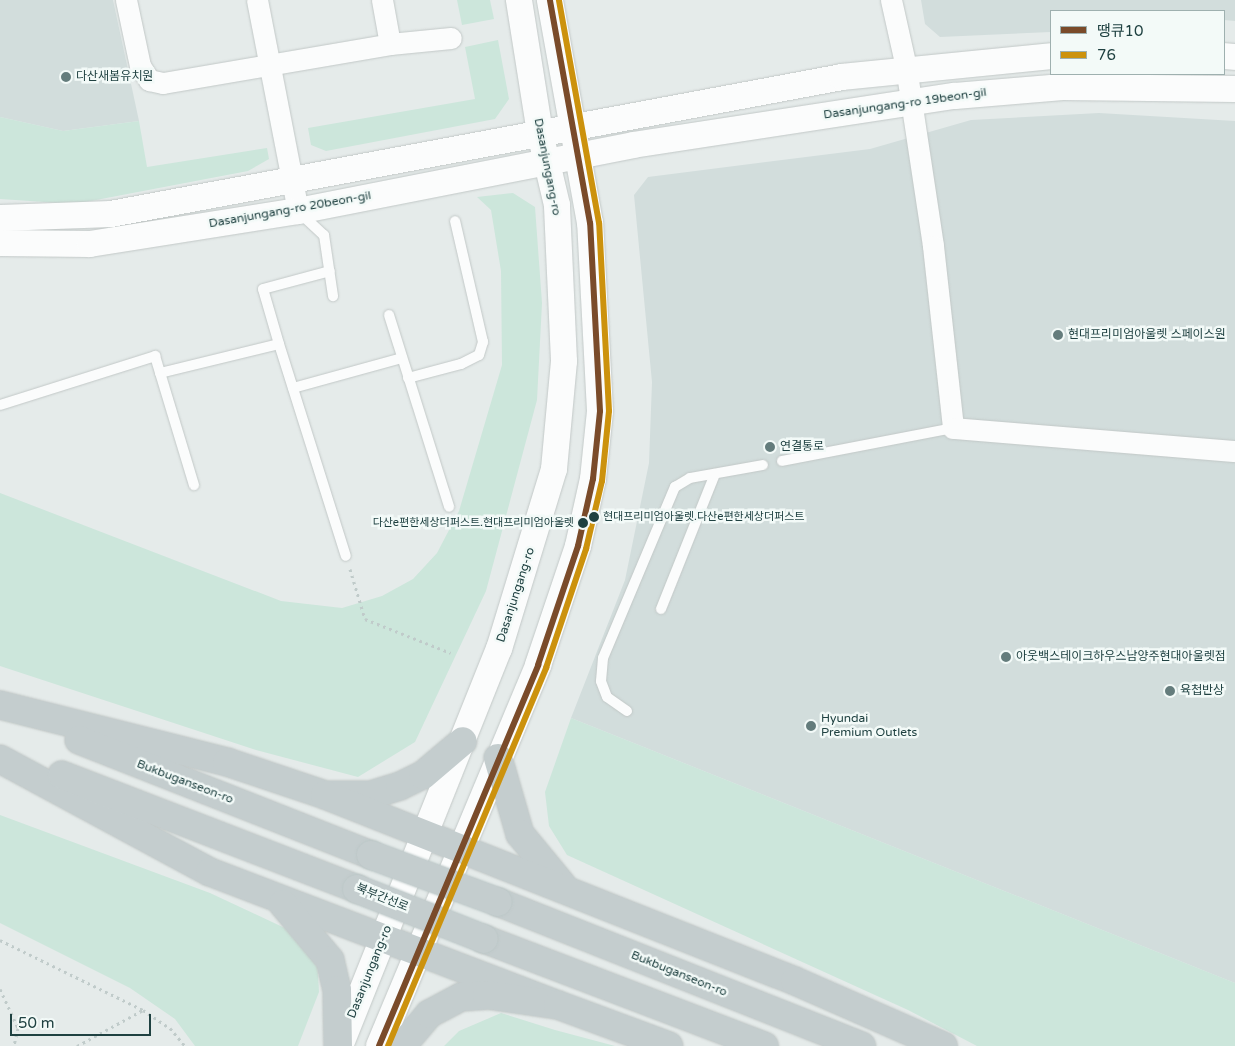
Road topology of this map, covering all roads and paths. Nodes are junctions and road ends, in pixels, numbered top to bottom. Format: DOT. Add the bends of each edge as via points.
graph roads {
  1 [pos="126,0"];
  2 [pos="257,0"];
  3 [pos="382,0"];
  4 [pos="519,0"];
  5 [pos="550,0"];
  6 [pos="891,0"];
  7 [pos="451,38"];
  8 [pos="390,44"];
  9 [pos="1050,56"];
  10 [pos="270,66"];
  11 [pos="906,68"];
  12 [pos="1235,89"];
  13 [pos="912,103"];
  14 [pos="574,128"];
  15 [pos="540,133"];
  16 [pos="578,155"];
  17 [pos="546,162"];
  18 [pos="288,179"];
  19 [pos="298,210"];
  20 [pos="0,218"];
  21 [pos="454,221"];
  22 [pos="0,243"];
  23 [pos="330,271"];
  24 [pos="333,296"];
  25 [pos="389,315"];
  26 [pos="279,344"];
  27 [pos="402,358"];
  28 [pos="160,373"];
  29 [pos="408,378"];
  30 [pos="292,388"];
  31 [pos="1,402"];
  32 [pos="953,428"];
  33 [pos="1235,451"];
  34 [pos="782,461"];
  35 [pos="763,465"];
  36 [pos="715,474"];
  37 [pos="194,485"];
  38 [pos="449,507"];
  39 [pos="346,556"];
  40 [pos="662,609"];
  41 [pos="451,654"];
  42 [pos="0,705"];
  43 [pos="0,709"];
  44 [pos="626,711"];
  45 [pos="463,742"];
  46 [pos="0,751"];
  47 [pos="498,758"];
  48 [pos="0,759"];
  49 [pos="325,795"];
  50 [pos="426,833"];
  51 [pos="461,847"];
  52 [pos="568,891"];
  53 [pos="277,898"];
  54 [pos="0,940"];
  55 [pos="383,940"];
  56 [pos="416,953"];
  57 [pos="0,989"];
  58 [pos="558,1005"];
  59 [pos="143,1010"];
  60 [pos="14,1046"];
  61 [pos="77,1046"];
  62 [pos="185,1046"];
  63 [pos="339,1046"];
  64 [pos="379,1046"];
  65 [pos="402,1046"];
  66 [pos="669,1046"];
  67 [pos="764,1046"];
  68 [pos="860,1046"];
  69 [pos="943,1046"];
  1 -- 10 [label="street" via="140,66 149,80 162,84"];
  2 -- 10 [label="street"];
  3 -- 8 [label="street"];
  4 -- 15 [label="street, Dasanjungang-ro"];
  5 -- 14 [label="street"];
  6 -- 11 [label="street"];
  7 -- 8 [label="street"];
  8 -- 10 [label="street"];
  9 -- 11 [label="street"];
  10 -- 18 [label="street"];
  11 -- 13 [label="street"];
  11 -- 14 [label="street"];
  12 -- 13 [label="street, Dasanjungang-ro 19beon-gil" via="1063,87"];
  13 -- 16 [label="street, Dasanjungang-ro 19beon-gil"];
  13 -- 32 [label="street"];
  14 -- 15 [label="street"];
  14 -- 16 [label="street"];
  15 -- 17 [label="street, Dasanjungang-ro"];
  15 -- 18 [label="street"];
  16 -- 17 [label="street, Dasanjungang-ro 20beon-gil"];
  16 -- 47 [label="street" via="590,223 595,298 600,411 593,479 559,608"];
  17 -- 19 [label="street, Dasanjungang-ro 20beon-gil"];
  17 -- 45 [label="street, Dasanjungang-ro" via="557,205 564,343 554,469 521,587"];
  18 -- 19 [label="street"];
  18 -- 20 [label="street" via="111,214"];
  19 -- 22 [label="street, Dasanjungang-ro 20beon-gil" via="90,244"];
  19 -- 23 [label="lane" via="324,235"];
  21 -- 29 [label="lane" via="480,318 481,349 479,355 461,364"];
  23 -- 24 [label="lane"];
  23 -- 26 [label="lane" via="263,289"];
  25 -- 27 [label="lane"];
  26 -- 28 [label="lane"];
  26 -- 30 [label="lane"];
  27 -- 29 [label="lane"];
  27 -- 30 [label="lane"];
  28 -- 31 [label="lane" via="155,356"];
  28 -- 37 [label="lane"];
  29 -- 38 [label="lane"];
  30 -- 39 [label="lane"];
  32 -- 33 [label="street"];
  32 -- 34 [label="lane"];
  35 -- 36 [label="lane"];
  36 -- 40 [label="lane"];
  36 -- 44 [label="lane" via="690,478 675,487 603,658 601,681 607,697"];
  39 -- 41 [label="path" via="365,619"];
  42 -- 49 [label="highway" via="227,762"];
  43 -- 68 [label="highway, Bukbuganseon-ro, bridge"];
  45 -- 49 [label="highway" via="423,775 400,786 371,795"];
  45 -- 50 [label="street, Dasanjungang-ro"];
  46 -- 67 [label="highway, 북부간선로, bridge"];
  47 -- 51 [label="street"];
  47 -- 52 [label="highway" via="520,834"];
  48 -- 53 [label="highway" via="210,872"];
  49 -- 50 [label="highway"];
  50 -- 51 [label="highway"];
  50 -- 55 [label="street, Dasanjungang-ro"];
  51 -- 52 [label="highway"];
  51 -- 56 [label="street"];
  52 -- 69 [label="highway" via="813,988"];
  53 -- 55 [label="highway"];
  53 -- 63 [label="highway" via="330,960 337,990"];
  54 -- 59 [label="path"];
  55 -- 56 [label="highway"];
  55 -- 63 [label="street, Dasanjungang-ro"];
  56 -- 58 [label="highway"];
  56 -- 64 [label="street"];
  57 -- 60 [label="path" via="18,1028"];
  58 -- 65 [label="highway" via="461,996 428,1014"];
  58 -- 66 [label="highway"];
  59 -- 61 [label="path"];
  59 -- 62 [label="path" via="170,1028"];
}
